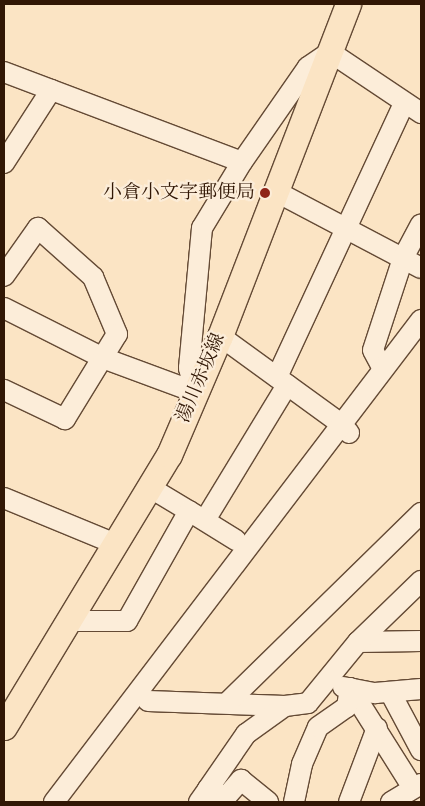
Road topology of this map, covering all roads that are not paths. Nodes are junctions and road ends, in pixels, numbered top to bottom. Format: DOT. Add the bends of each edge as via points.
graph roads {
  1 [pos="348,4"];
  2 [pos="330,52"];
  3 [pos="4,72"];
  4 [pos="51,90"];
  5 [pos="404,104"];
  6 [pos="421,113"];
  7 [pos="242,162"];
  8 [pos="4,163"];
  9 [pos="275,191"];
  10 [pos="421,224"];
  11 [pos="347,228"];
  12 [pos="403,258"];
  13 [pos="421,268"];
  14 [pos="4,276"];
  15 [pos="4,308"];
  16 [pos="421,320"];
  17 [pos="220,336"];
  18 [pos="421,342"];
  19 [pos="103,358"];
  20 [pos="383,369"];
  21 [pos="282,381"];
  22 [pos="4,390"];
  23 [pos="195,392"];
  24 [pos="346,429"];
  25 [pos="149,487"];
  26 [pos="4,498"];
  27 [pos="421,513"];
  28 [pos="197,515"];
  29 [pos="236,540"];
  30 [pos="113,543"];
  31 [pos="421,581"];
  32 [pos="68,621"];
  33 [pos="421,641"];
  34 [pos="358,642"];
  35 [pos="327,683"];
  36 [pos="350,688"];
  37 [pos="421,689"];
  38 [pos="390,692"];
  39 [pos="148,701"];
  40 [pos="227,703"];
  41 [pos="285,706"];
  42 [pos="4,727"];
  43 [pos="377,728"];
  44 [pos="421,750"];
  45 [pos="417,786"];
  46 [pos="204,796"];
  47 [pos="54,802"];
  48 [pos="71,802"];
  49 [pos="268,802"];
  50 [pos="294,802"];
  51 [pos="349,802"];
  52 [pos="391,802"];
  1 -- 2 [label="main road, 湯川赤坂線"];
  2 -- 5 [label="street"];
  2 -- 7 [label="street" via="308,66"];
  2 -- 9 [label="main road, 湯川赤坂線"];
  3 -- 4 [label="street"];
  4 -- 7 [label="street"];
  4 -- 8 [label="street"];
  5 -- 6 [label="street"];
  5 -- 11 [label="street"];
  7 -- 23 [label="street" via="202,228 189,368"];
  9 -- 11 [label="street"];
  9 -- 17 [label="main road, 湯川赤坂線"];
  10 -- 12 [label="street"];
  11 -- 12 [label="street"];
  11 -- 21 [label="street"];
  12 -- 13 [label="street"];
  12 -- 20 [label="street" via="373,350"];
  14 -- 19 [label="street" via="38,228 93,277 117,334"];
  15 -- 19 [label="street"];
  16 -- 20 [label="street"];
  17 -- 21 [label="street"];
  17 -- 23 [label="main road, 湯川赤坂線"];
  18 -- 24 [label="street"];
  19 -- 22 [label="street" via="65,420"];
  19 -- 23 [label="street"];
  20 -- 24 [label="street"];
  21 -- 24 [label="street"];
  21 -- 28 [label="street"];
  23 -- 25 [label="main road, 湯川赤坂線" via="169,455"];
  24 -- 39 [label="street"];
  24 -- 47 [label="street"];
  25 -- 28 [label="street"];
  25 -- 30 [label="main road, 湯川赤坂線"];
  26 -- 30 [label="street"];
  27 -- 40 [label="street"];
  28 -- 29 [label="street"];
  28 -- 32 [label="street" via="127,621"];
  30 -- 32 [label="main road, 湯川赤坂線"];
  31 -- 34 [label="street"];
  32 -- 42 [label="main road, 湯川赤坂線"];
  33 -- 34 [label="street"];
  34 -- 35 [label="street"];
  35 -- 36 [label="street"];
  35 -- 41 [label="street" via="308,703"];
  36 -- 38 [label="street" via="374,693"];
  36 -- 43 [label="street"];
  36 -- 50 [label="street" via="347,707 318,728 302,764"];
  37 -- 38 [label="street"];
  38 -- 44 [label="street"];
  39 -- 40 [label="street"];
  39 -- 48 [label="street"];
  40 -- 41 [label="street"];
  41 -- 46 [label="street" via="246,734"];
  43 -- 45 [label="street"];
  43 -- 51 [label="street"];
  45 -- 52 [label="street"];
  46 -- 49 [label="street" via="226,797 241,780"];
}
